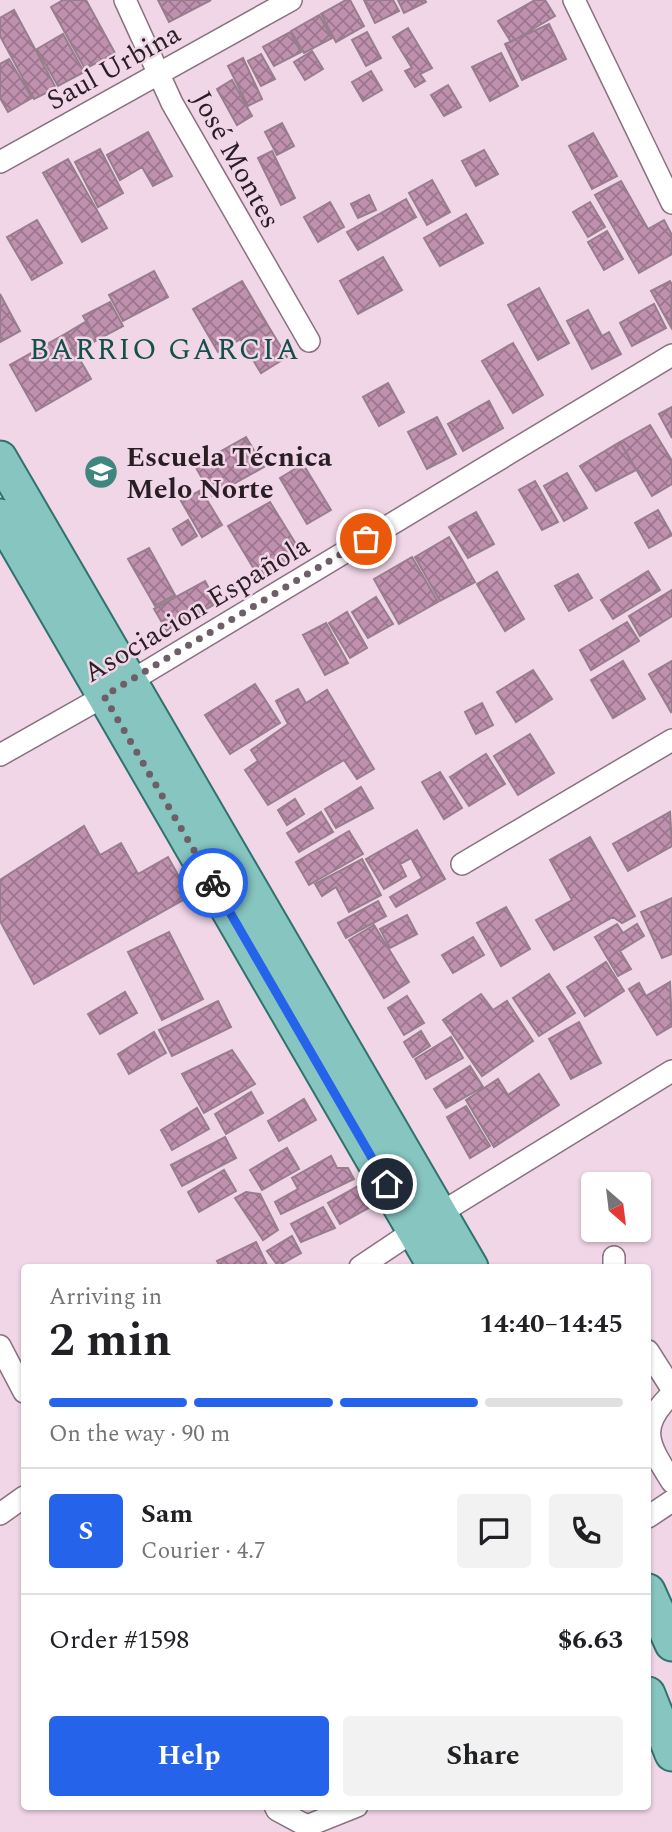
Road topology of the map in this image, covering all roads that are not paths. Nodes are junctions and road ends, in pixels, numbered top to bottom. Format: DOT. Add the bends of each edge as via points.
graph roads {
  1 [pos="125,0"];
  2 [pos="291,0"];
  3 [pos="573,0"];
  4 [pos="160,72"];
  5 [pos="0,162"];
  6 [pos="672,203"];
  7 [pos="309,341"];
  8 [pos="672,355"];
  9 [pos="4,474"];
  10 [pos="0,516"];
  11 [pos="117,688"];
  12 [pos="672,740"];
  13 [pos="0,755"];
  14 [pos="462,864"];
  15 [pos="672,1072"];
  16 [pos="426,1222"];
  17 [pos="364,1264"];
  18 [pos="434,1264"];
  19 [pos="468,1264"];
  20 [pos="0,1346"];
  21 [pos="651,1356"];
  22 [pos="21,1386"];
  23 [pos="672,1392"];
  24 [pos="651,1421"];
  25 [pos="651,1443"];
  26 [pos="672,1482"];
  27 [pos="21,1499"];
  28 [pos="672,1502"];
  29 [pos="0,1514"];
  30 [pos="651,1515"];
  31 [pos="651,1702"];
  32 [pos="672,1754"];
  33 [pos="277,1810"];
  34 [pos="351,1810"];
  1 -- 4 [label="street, José Montes"];
  2 -- 4 [label="street, Saul Urbina"];
  3 -- 6 [label="street"];
  4 -- 5 [label="street, Saul Urbina"];
  4 -- 7 [label="street, José Montes" via="172,103"];
  8 -- 11 [label="street, Asociacion Española"];
  9 -- 11 [label="main road"];
  10 -- 11 [label="main road"];
  11 -- 13 [label="street, Asociacion Española"];
  11 -- 16 [label="main road"];
  12 -- 14 [label="street"];
  15 -- 16 [label="street"];
  16 -- 17 [label="street"];
  16 -- 18 [label="main road"];
  16 -- 19 [label="main road"];
  20 -- 22 [label="street"];
  21 -- 23 [label="street"];
  23 -- 24 [label="street"];
  25 -- 26 [label="street"];
  27 -- 29 [label="street"];
  28 -- 30 [label="street"];
  31 -- 32 [label="main road"];
  33 -- 34 [label="street" via="307,1826"];
}
